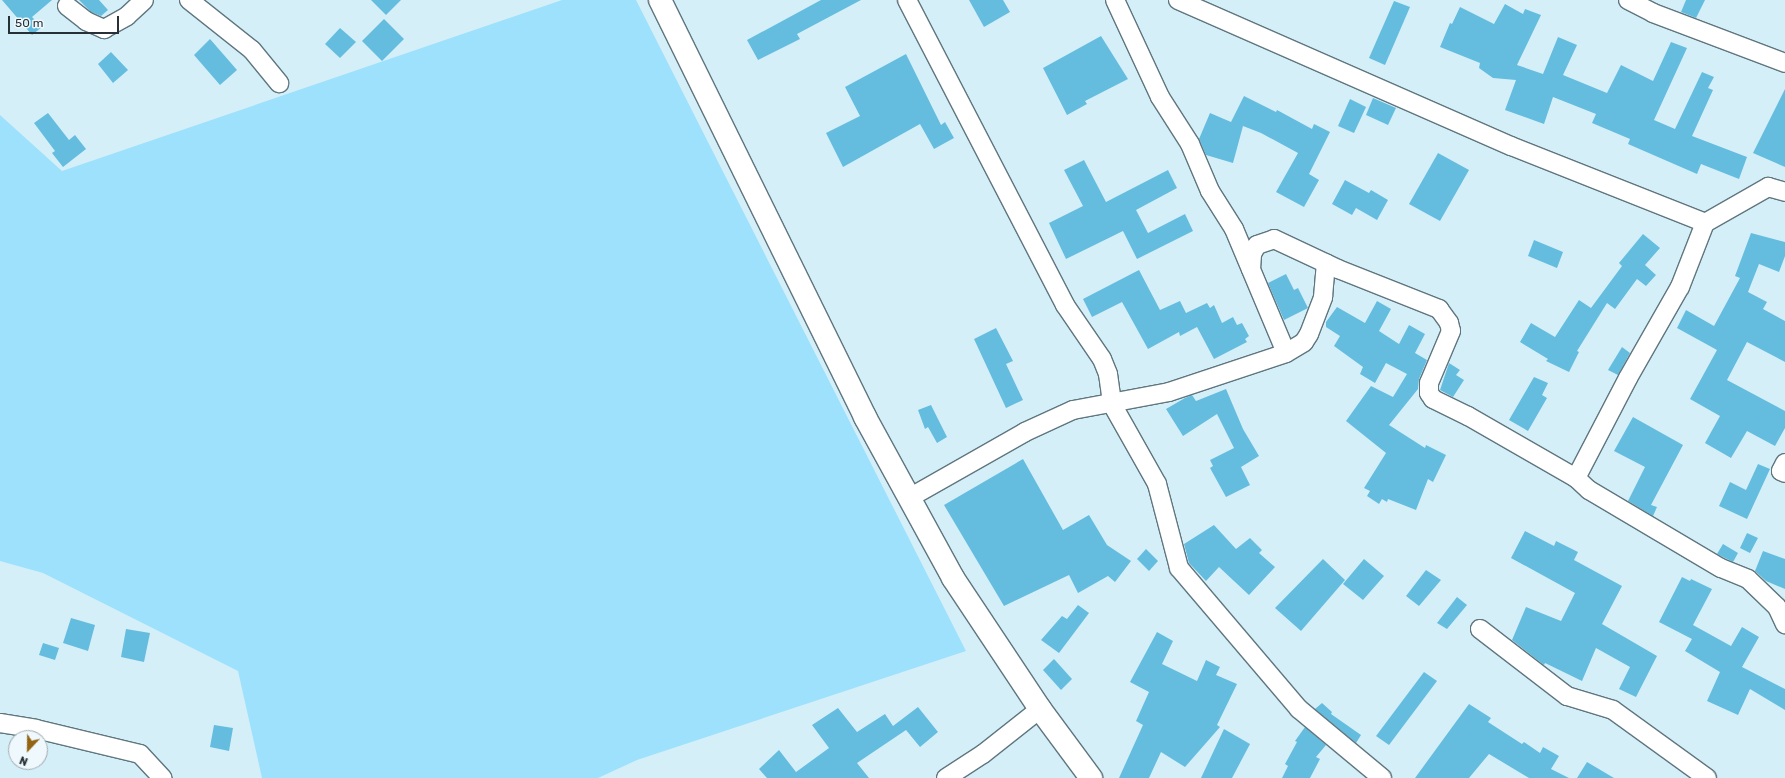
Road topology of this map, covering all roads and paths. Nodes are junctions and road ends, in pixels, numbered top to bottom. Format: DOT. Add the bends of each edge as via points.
graph roads {
  1 [pos="144,0"];
  2 [pos="189,0"];
  3 [pos="660,0"];
  4 [pos="907,0"];
  5 [pos="1115,0"];
  6 [pos="1178,0"];
  7 [pos="1628,0"];
  8 [pos="67,6"];
  9 [pos="1785,63"];
  10 [pos="279,83"];
  11 [pos="1785,192"];
  12 [pos="1706,222"];
  13 [pos="1326,263"];
  14 [pos="1251,269"];
  15 [pos="1286,352"];
  16 [pos="1112,404"];
  17 [pos="1785,463"];
  18 [pos="1785,473"];
  19 [pos="1576,478"];
  20 [pos="909,498"];
  21 [pos="1785,624"];
  22 [pos="1480,629"];
  23 [pos="1040,709"];
  24 [pos="0,723"];
  25 [pos="162,778"];
  26 [pos="946,778"];
  27 [pos="1091,778"];
  28 [pos="1382,778"];
  29 [pos="1707,778"];
  1 -- 8 [label="street" via="127,16 104,29 86,21"];
  2 -- 10 [label="street" via="252,50"];
  3 -- 20 [label="street" via="772,232"];
  4 -- 16 [label="street" via="1065,305 1102,359 1108,374"];
  5 -- 14 [label="street" via="1160,97 1190,144 1210,191 1234,229"];
  6 -- 12 [label="street" via="1511,146"];
  7 -- 9 [label="street" via="1653,13"];
  11 -- 12 [label="street" via="1768,187"];
  12 -- 19 [label="street" via="1680,287 1628,378"];
  13 -- 14 [label="street" via="1274,239 1257,245 1252,254"];
  13 -- 15 [label="street" via="1323,298 1309,334 1304,342"];
  13 -- 19 [label="street" via="1439,309 1450,323 1451,331 1429,384 1429,393 1433,399 1468,416"];
  14 -- 15 [label="street"];
  15 -- 16 [label="street" via="1169,392"];
  16 -- 20 [label="street" via="1073,410 1025,432"];
  16 -- 28 [label="street" via="1157,484 1179,568 1299,710"];
  17 -- 18 [label="street" via="1781,471"];
  19 -- 21 [label="street" via="1590,490 1645,524 1721,568 1748,579 1776,608"];
  20 -- 23 [label="street" via="953,578"];
  22 -- 29 [label="street" via="1567,696 1613,710"];
  23 -- 26 [label="street" via="983,754"];
  23 -- 27 [label="street"];
  24 -- 25 [label="street" via="140,754"];
}
